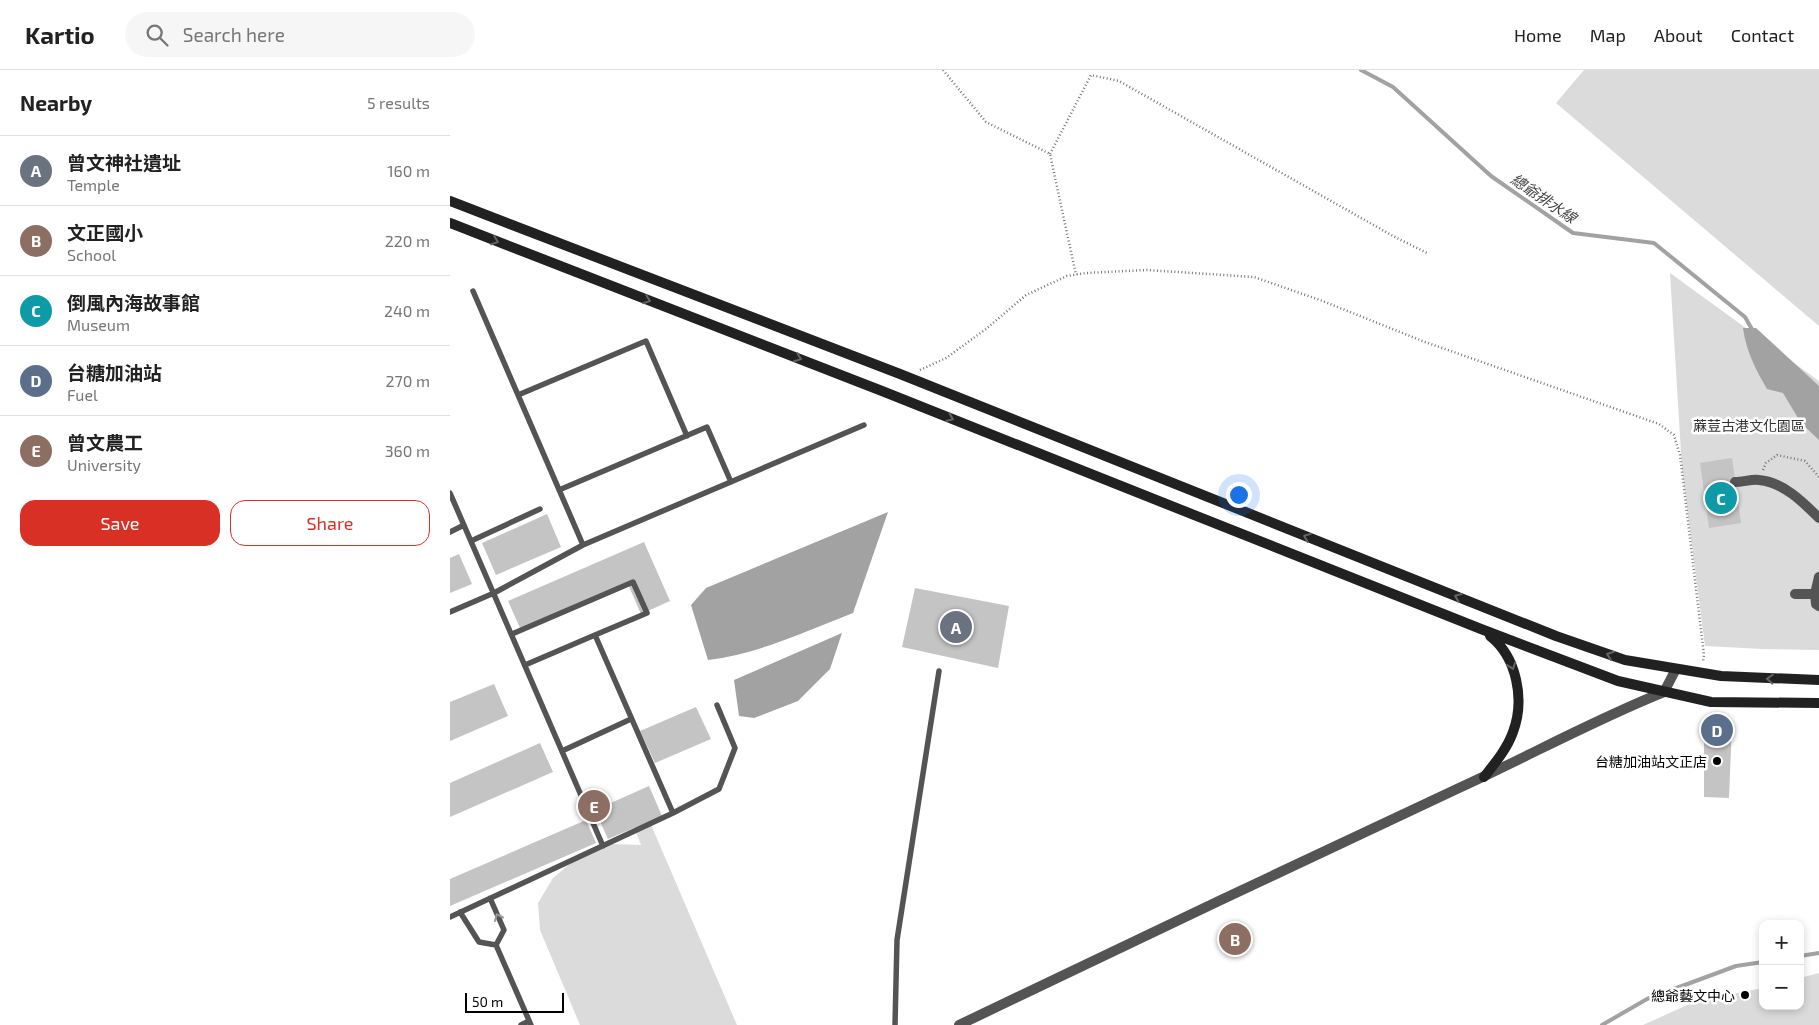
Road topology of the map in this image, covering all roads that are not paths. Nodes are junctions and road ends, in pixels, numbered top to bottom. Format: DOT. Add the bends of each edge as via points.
graph roads {
  1 [pos="450,201"];
  2 [pos="450,223"];
  3 [pos="473,292"];
  4 [pos="518,395"];
  5 [pos="864,425"];
  6 [pos="687,436"];
  7 [pos="731,482"];
  8 [pos="1735,482"];
  9 [pos="559,490"];
  10 [pos="450,493"];
  11 [pos="540,509"];
  12 [pos="1819,518"];
  13 [pos="464,525"];
  14 [pos="450,532"];
  15 [pos="471,541"];
  16 [pos="583,545"];
  17 [pos="1819,577"];
  18 [pos="494,593"];
  19 [pos="1795,594"];
  20 [pos="1815,594"];
  21 [pos="1819,606"];
  22 [pos="450,612"];
  23 [pos="1482,629"];
  24 [pos="512,634"];
  25 [pos="595,635"];
  26 [pos="525,665"];
  27 [pos="1676,669"];
  28 [pos="940,672"];
  29 [pos="1819,680"];
  30 [pos="1664,692"];
  31 [pos="1819,703"];
  32 [pos="717,705"];
  33 [pos="631,719"];
  34 [pos="562,751"];
  35 [pos="1484,777"];
  36 [pos="673,814"];
  37 [pos="603,846"];
  38 [pos="490,898"];
  39 [pos="460,912"];
  40 [pos="450,917"];
  41 [pos="496,944"];
  42 [pos="530,1023"];
  43 [pos="521,1025"];
  44 [pos="894,1025"];
  45 [pos="959,1025"];
  27 -- 1 [label="main road, one-way" via="1624,660 1556,636 900,374"];
  2 -- 23 [label="main road, one-way"];
  3 -- 4 [label="lane"];
  4 -- 6 [label="lane" via="646,341"];
  4 -- 9 [label="lane"];
  5 -- 7 [label="lane"];
  6 -- 7 [label="lane" via="707,427"];
  6 -- 9 [label="lane"];
  7 -- 16 [label="lane"];
  8 -- 12 [label="street" via="1759,480 1780,486 1804,502"];
  9 -- 16 [label="lane"];
  10 -- 13 [label="lane"];
  11 -- 15 [label="lane"];
  13 -- 14 [label="lane"];
  13 -- 15 [label="lane"];
  15 -- 18 [label="lane"];
  16 -- 18 [label="lane"];
  17 -- 20 [label="street"];
  18 -- 22 [label="lane"];
  18 -- 24 [label="lane"];
  19 -- 20 [label="street"];
  20 -- 21 [label="street"];
  23 -- 30 [label="main road" via="1618,681"];
  23 -- 35 [label="main road, one-way" via="1500,644 1508,656 1516,677 1519,705 1514,731"];
  24 -- 25 [label="lane" via="633,582 647,613"];
  24 -- 26 [label="lane"];
  25 -- 26 [label="lane"];
  25 -- 33 [label="lane"];
  26 -- 34 [label="lane"];
  29 -- 27 [label="main road, one-way" via="1721,676"];
  27 -- 30 [label="street"];
  28 -- 44 [label="lane" via="897,940"];
  30 -- 31 [label="main road" via="1710,702"];
  30 -- 35 [label="street"];
  32 -- 36 [label="lane" via="735,748 719,789"];
  33 -- 34 [label="lane"];
  33 -- 36 [label="lane"];
  34 -- 37 [label="lane"];
  35 -- 45 [label="street"];
  36 -- 37 [label="lane"];
  37 -- 38 [label="lane"];
  38 -- 39 [label="lane"];
  41 -- 38 [label="lane, one-way" via="504,930"];
  39 -- 40 [label="lane"];
  39 -- 41 [label="lane" via="479,942"];
  41 -- 42 [label="lane"];
  42 -- 43 [label="lane"];
}
